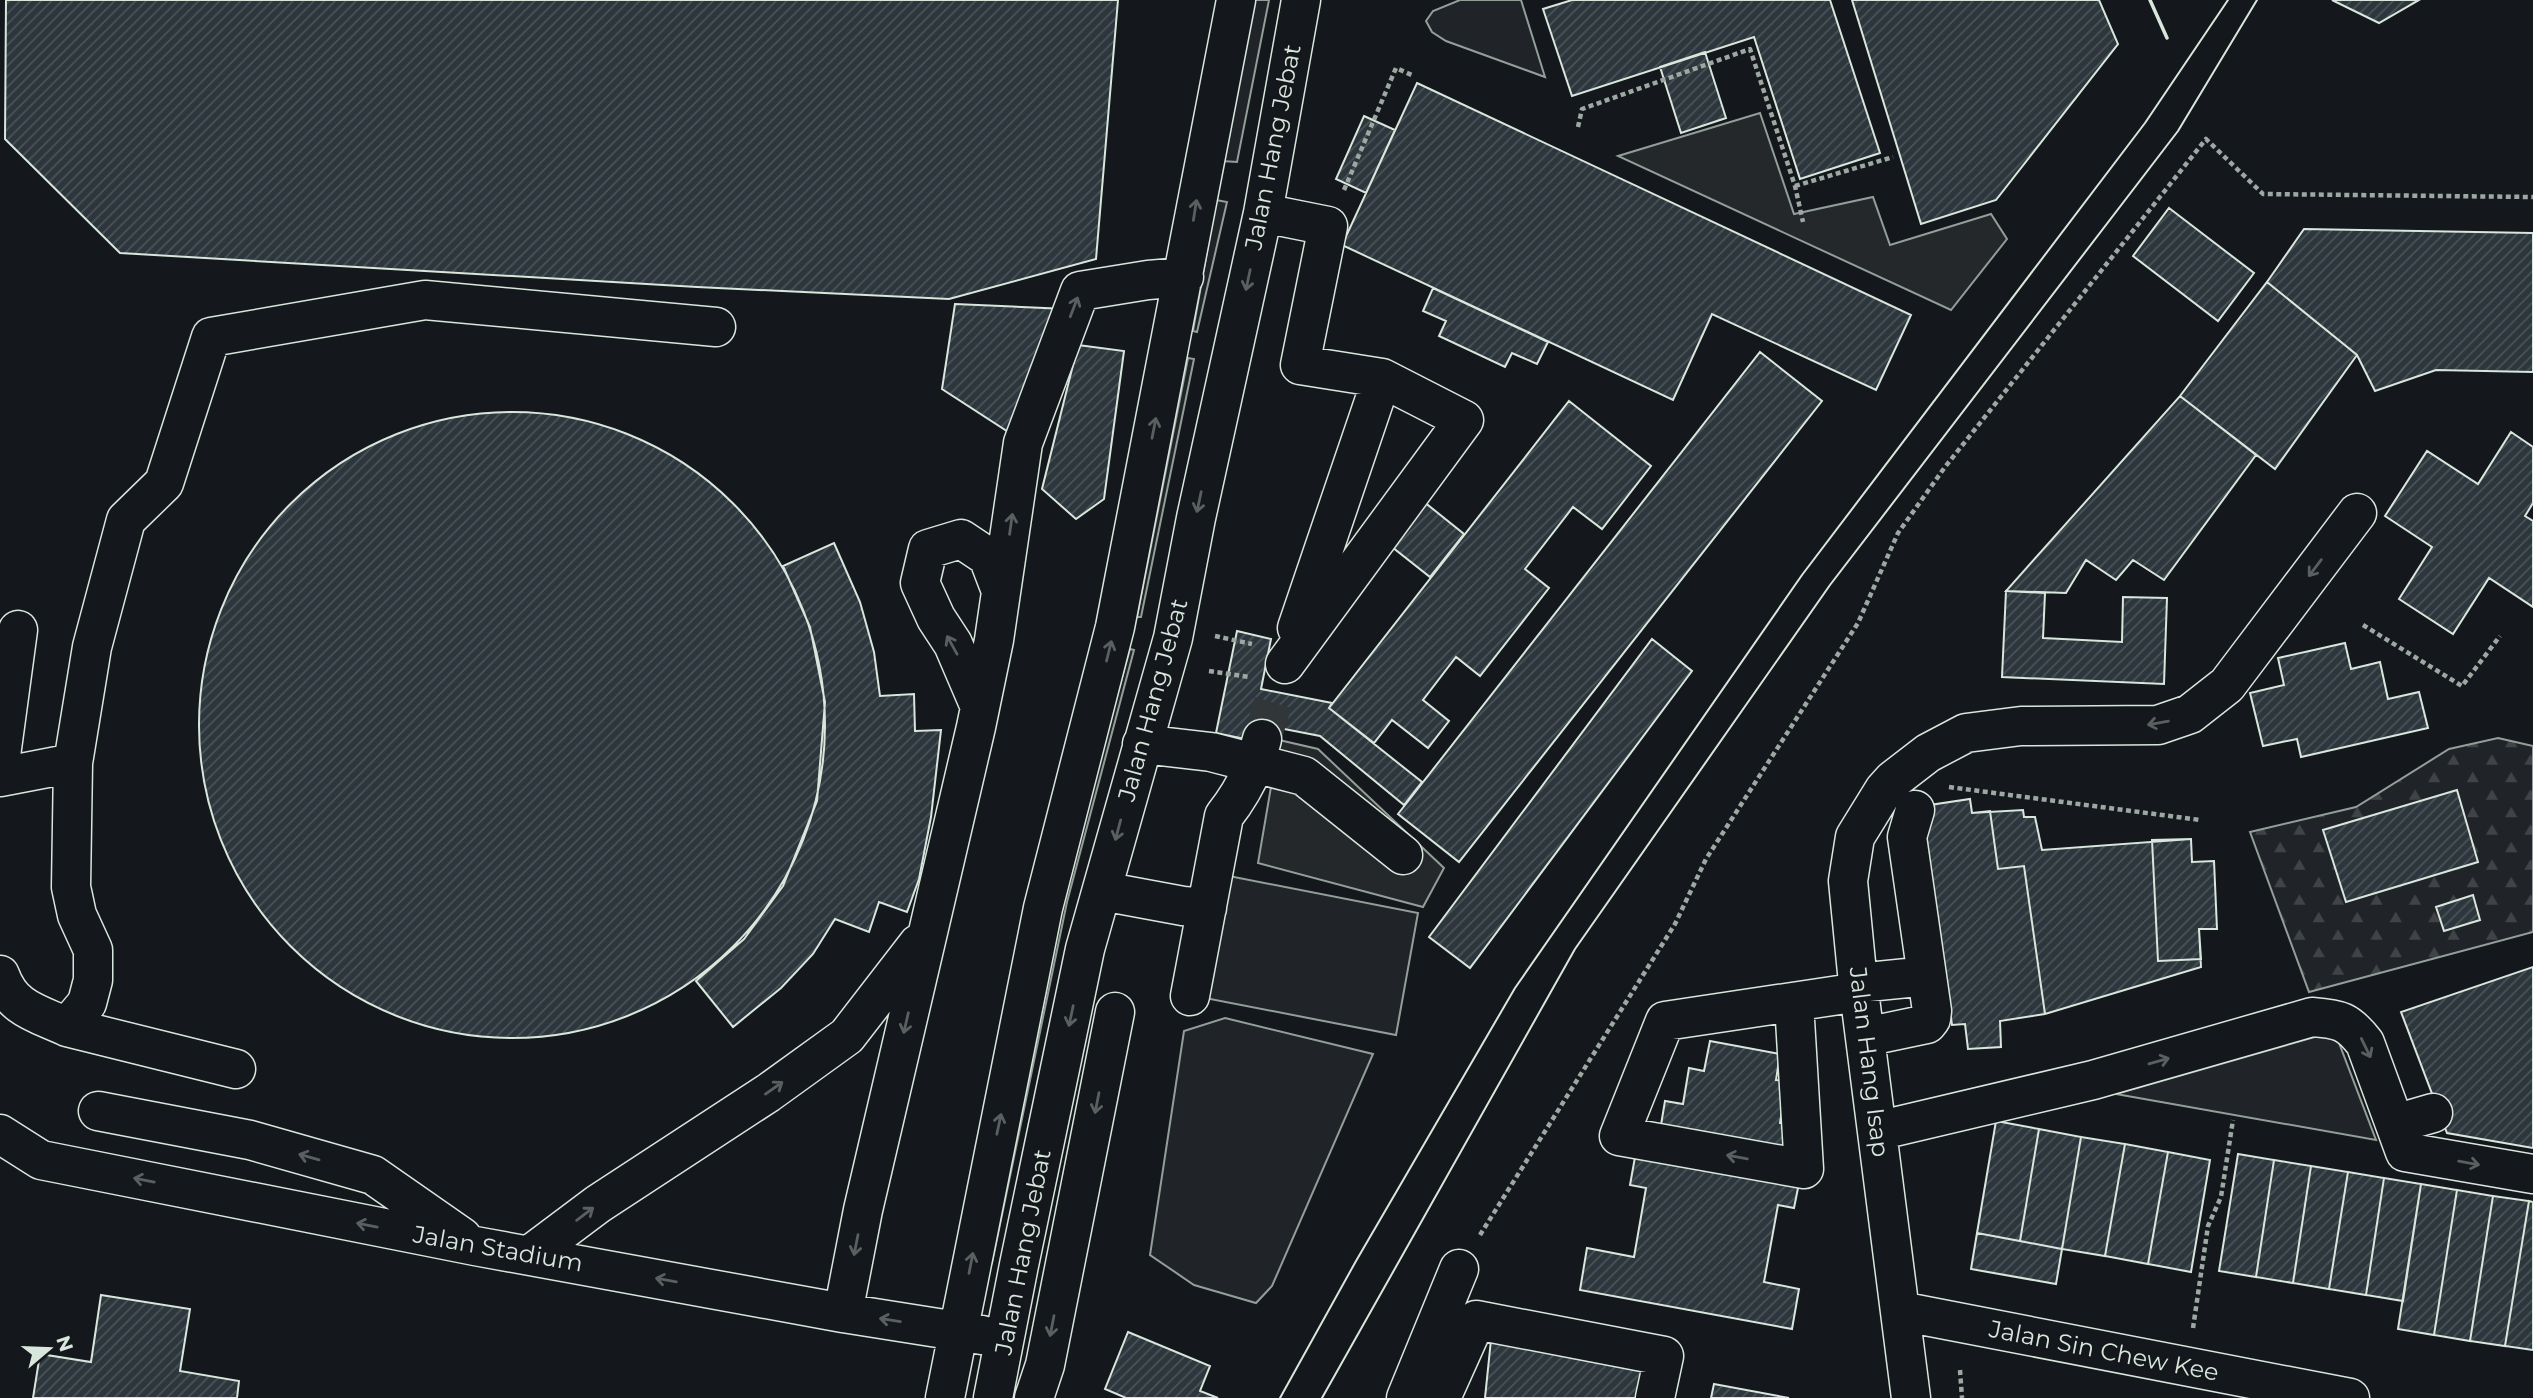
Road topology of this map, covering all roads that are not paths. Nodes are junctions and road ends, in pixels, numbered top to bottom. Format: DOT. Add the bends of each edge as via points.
graph roads {
  1 [pos="1236,0"];
  2 [pos="1301,0"];
  3 [pos="1262,213"];
  4 [pos="1184,277"];
  5 [pos="716,327"];
  6 [pos="1382,378"];
  7 [pos="2357,513"];
  8 [pos="1001,592"];
  9 [pos="18,630"];
  10 [pos="980,707"];
  11 [pos="1142,744"];
  12 [pos="1259,752"];
  13 [pos="0,763"];
  14 [pos="73,763"];
  15 [pos="0,777"];
  16 [pos="1915,810"];
  17 [pos="1403,855"];
  18 [pos="1102,891"];
  19 [pos="1207,908"];
  20 [pos="927,933"];
  21 [pos="0,975"];
  22 [pos="1927,976"];
  23 [pos="1858,988"];
  24 [pos="1190,996"];
  25 [pos="1794,1003"];
  26 [pos="1115,1012"];
  27 [pos="67,1027"];
  28 [pos="1865,1037"];
  29 [pos="236,1069"];
  30 [pos="98,1111"];
  31 [pos="2433,1113"];
  32 [pos="1877,1131"];
  33 [pos="0,1134"];
  34 [pos="2400,1138"];
  35 [pos="2533,1174"];
  36 [pos="475,1246"];
  37 [pos="530,1255"];
  38 [pos="1459,1269"];
  39 [pos="1900,1311"];
  40 [pos="843,1313"];
  41 [pos="957,1330"];
  42 [pos="1005,1339"];
  43 [pos="1673,1391"];
  44 [pos="945,1398"];
  45 [pos="993,1398"];
  46 [pos="1034,1398"];
  47 [pos="1406,1398"];
  48 [pos="1441,1398"];
  49 [pos="1911,1398"];
  50 [pos="2350,1398"];
  4 -- 1 [label="street, Jalan Hang Jebat, one-way"];
  2 -- 3 [label="street, Jalan Hang Jebat"];
  3 -- 6 [label="street" via="1328,226 1300,366"];
  3 -- 11 [label="street, Jalan Hang Jebat, one-way" via="1173,638"];
  8 -- 4 [label="street, one-way" via="1023,443 1080,290"];
  41 -- 4 [label="street, Jalan Hang Jebat, one-way" via="1043,908 1115,626"];
  5 -- 14 [label="street" via="425,300 211,337 164,483 126,520 92,647"];
  6 -- 6 [label="street" via="1464,420 1271,676"];
  7 -- 23 [label="street, Jalan Hang Isap, one-way" via="2227,685 2190,714 2158,724 2076,717 1966,733 1893,779 1855,837 1848,881"];
  8 -- 10 [label="street"];
  10 -- 8 [label="street, one-way" via="920,583 928,549 961,540 988,558"];
  9 -- 13 [label="street"];
  10 -- 20 [label="street"];
  11 -- 12 [label="street"];
  11 -- 18 [label="street, Jalan Hang Jebat, one-way"];
  12 -- 17 [label="street" via="1304,776"];
  12 -- 19 [label="street" via="1239,797 1224,816"];
  14 -- 15 [label="street"];
  14 -- 27 [label="street" via="71,887 77,915 93,950 93,980 87,1003"];
  16 -- 22 [label="street" via="1907,837"];
  18 -- 19 [label="street"];
  18 -- 42 [label="street, Jalan Hang Jebat, one-way" via="1085,949"];
  19 -- 24 [label="street"];
  37 -- 20 [label="street, one-way" via="847,1036"];
  20 -- 40 [label="street, one-way"];
  21 -- 27 [label="street" via="15,1003"];
  22 -- 23 [label="street"];
  22 -- 28 [label="street" via="1932,1011 1927,1024"];
  23 -- 25 [label="street"];
  23 -- 28 [label="street, Jalan Hang Isap"];
  25 -- 25 [label="street, one-way" via="1804,1169 1619,1136 1665,1021"];
  26 -- 46 [label="street, one-way" via="1045,1365"];
  27 -- 29 [label="street"];
  28 -- 32 [label="street, Jalan Hang Isap"];
  36 -- 30 [label="street, one-way" via="373,1175 250,1139"];
  31 -- 34 [label="street"];
  32 -- 34 [label="street, one-way" via="2093,1080 2312,1017 2341,1020 2365,1043"];
  32 -- 39 [label="street, Jalan Hang Isap"];
  36 -- 33 [label="street, Jalan Stadium, one-way" via="41,1160"];
  34 -- 35 [label="street, one-way"];
  36 -- 37 [label="street, Jalan Stadium"];
  40 -- 37 [label="street, Jalan Stadium, one-way"];
  38 -- 47 [label="street"];
  39 -- 49 [label="street, Jalan Hang Isap"];
  39 -- 50 [label="street, Jalan Sin Chew Kee"];
  41 -- 40 [label="street, Jalan Stadium, one-way"];
  41 -- 42 [label="street, Jalan Stadium"];
  41 -- 44 [label="street, Jalan Hang Jebat"];
  42 -- 45 [label="street, Jalan Hang Jebat"];
  43 -- 48 [label="street" via="1664,1356 1476,1320"];
}
